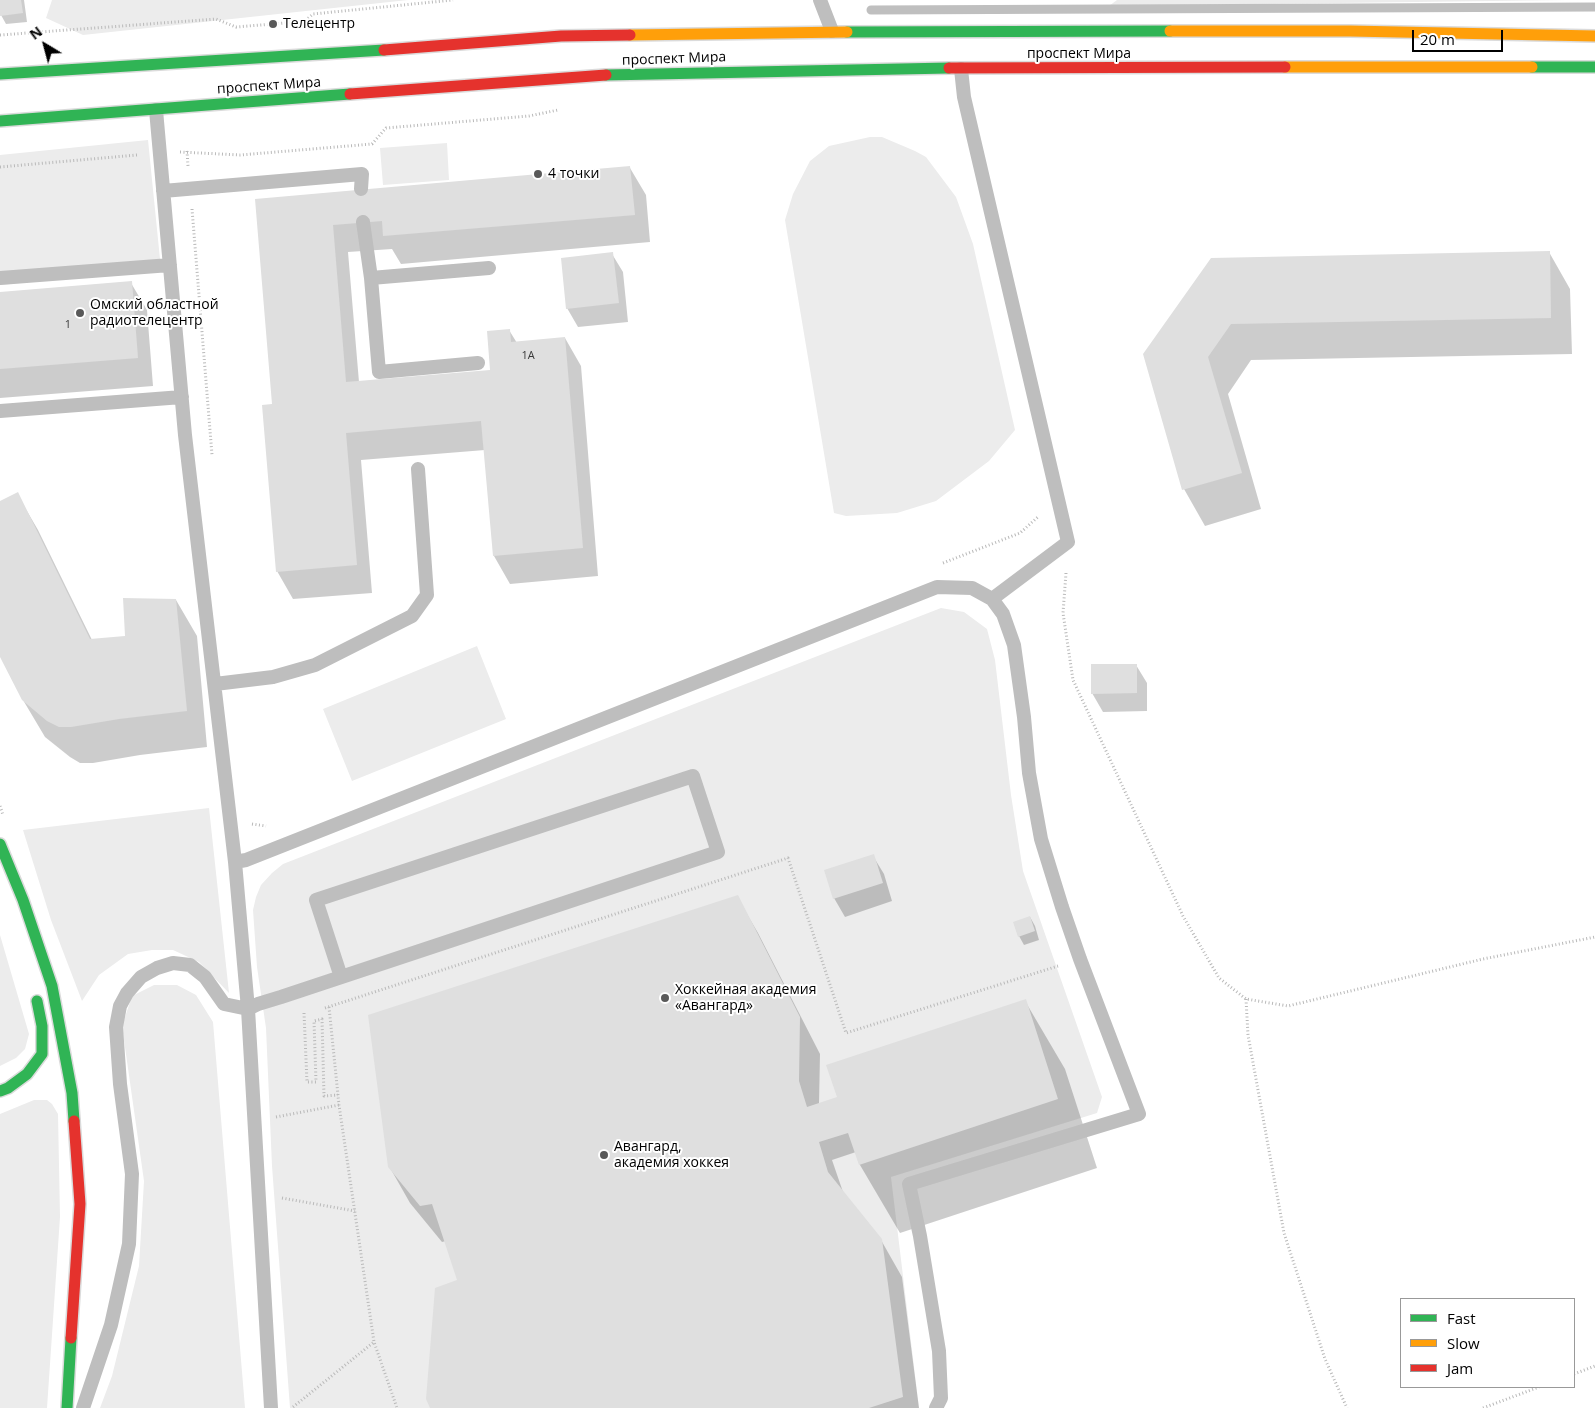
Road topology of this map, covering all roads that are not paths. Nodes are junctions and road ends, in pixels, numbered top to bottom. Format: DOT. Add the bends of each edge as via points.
graph roads {
  1 [pos="820,0"];
  2 [pos="832,31"];
  3 [pos="1595,36"];
  4 [pos="1595,67"];
  5 [pos="961,69"];
  6 [pos="0,74"];
  7 [pos="156,110"];
  8 [pos="0,122"];
  9 [pos="164,190"];
  10 [pos="360,190"];
  11 [pos="363,222"];
  12 [pos="170,265"];
  13 [pos="488,268"];
  14 [pos="0,278"];
  15 [pos="371,278"];
  16 [pos="478,363"];
  17 [pos="182,397"];
  18 [pos="0,412"];
  19 [pos="418,469"];
  20 [pos="992,599"];
  21 [pos="215,684"];
  22 [pos="0,844"];
  23 [pos="235,862"];
  24 [pos="341,977"];
  25 [pos="33,988"];
  26 [pos="248,1009"];
  27 [pos="0,1090"];
  28 [pos="66,1408"];
  29 [pos="83,1408"];
  30 [pos="271,1408"];
  31 [pos="936,1408"];
  1 -- 2 [label="lane"];
  2 -- 3 [label="main road, проспект Мира" via="1350,31"];
  2 -- 6 [label="main road, проспект Мира" via="561,36"];
  4 -- 5 [label="main road, проспект Мира"];
  5 -- 7 [label="main road, проспект Мира" via="585,76"];
  5 -- 20 [label="lane" via="964,97 1068,542"];
  7 -- 8 [label="main road, проспект Мира"];
  7 -- 9 [label="lane"];
  9 -- 10 [label="lane" via="362,174"];
  9 -- 12 [label="lane"];
  11 -- 15 [label="lane"];
  12 -- 14 [label="lane"];
  12 -- 17 [label="lane"];
  13 -- 15 [label="lane"];
  15 -- 16 [label="lane" via="378,372"];
  17 -- 18 [label="lane"];
  17 -- 21 [label="lane"];
  19 -- 21 [label="lane" via="427,595 412,616 315,665 273,677"];
  20 -- 23 [label="lane" via="972,588 937,587"];
  20 -- 31 [label="lane" via="1003,614 1014,645 1028,773 1041,839 1080,959 1139,1114 909,1184 938,1351 941,1398"];
  21 -- 23 [label="lane"];
  22 -- 28 [label="main road" via="52,986 72,1093 80,1204"];
  23 -- 26 [label="lane"];
  24 -- 24 [label="lane" via="316,900 693,776 718,852"];
  24 -- 26 [label="lane"];
  25 -- 27 [label="main road" via="42,1026 42,1054 27,1074"];
  26 -- 29 [label="lane" via="224,1004 204,977 190,965 174,963 141,977 120,1006 116,1027 120,1084 132,1174 129,1244 111,1325"];
  26 -- 30 [label="lane"];
}
